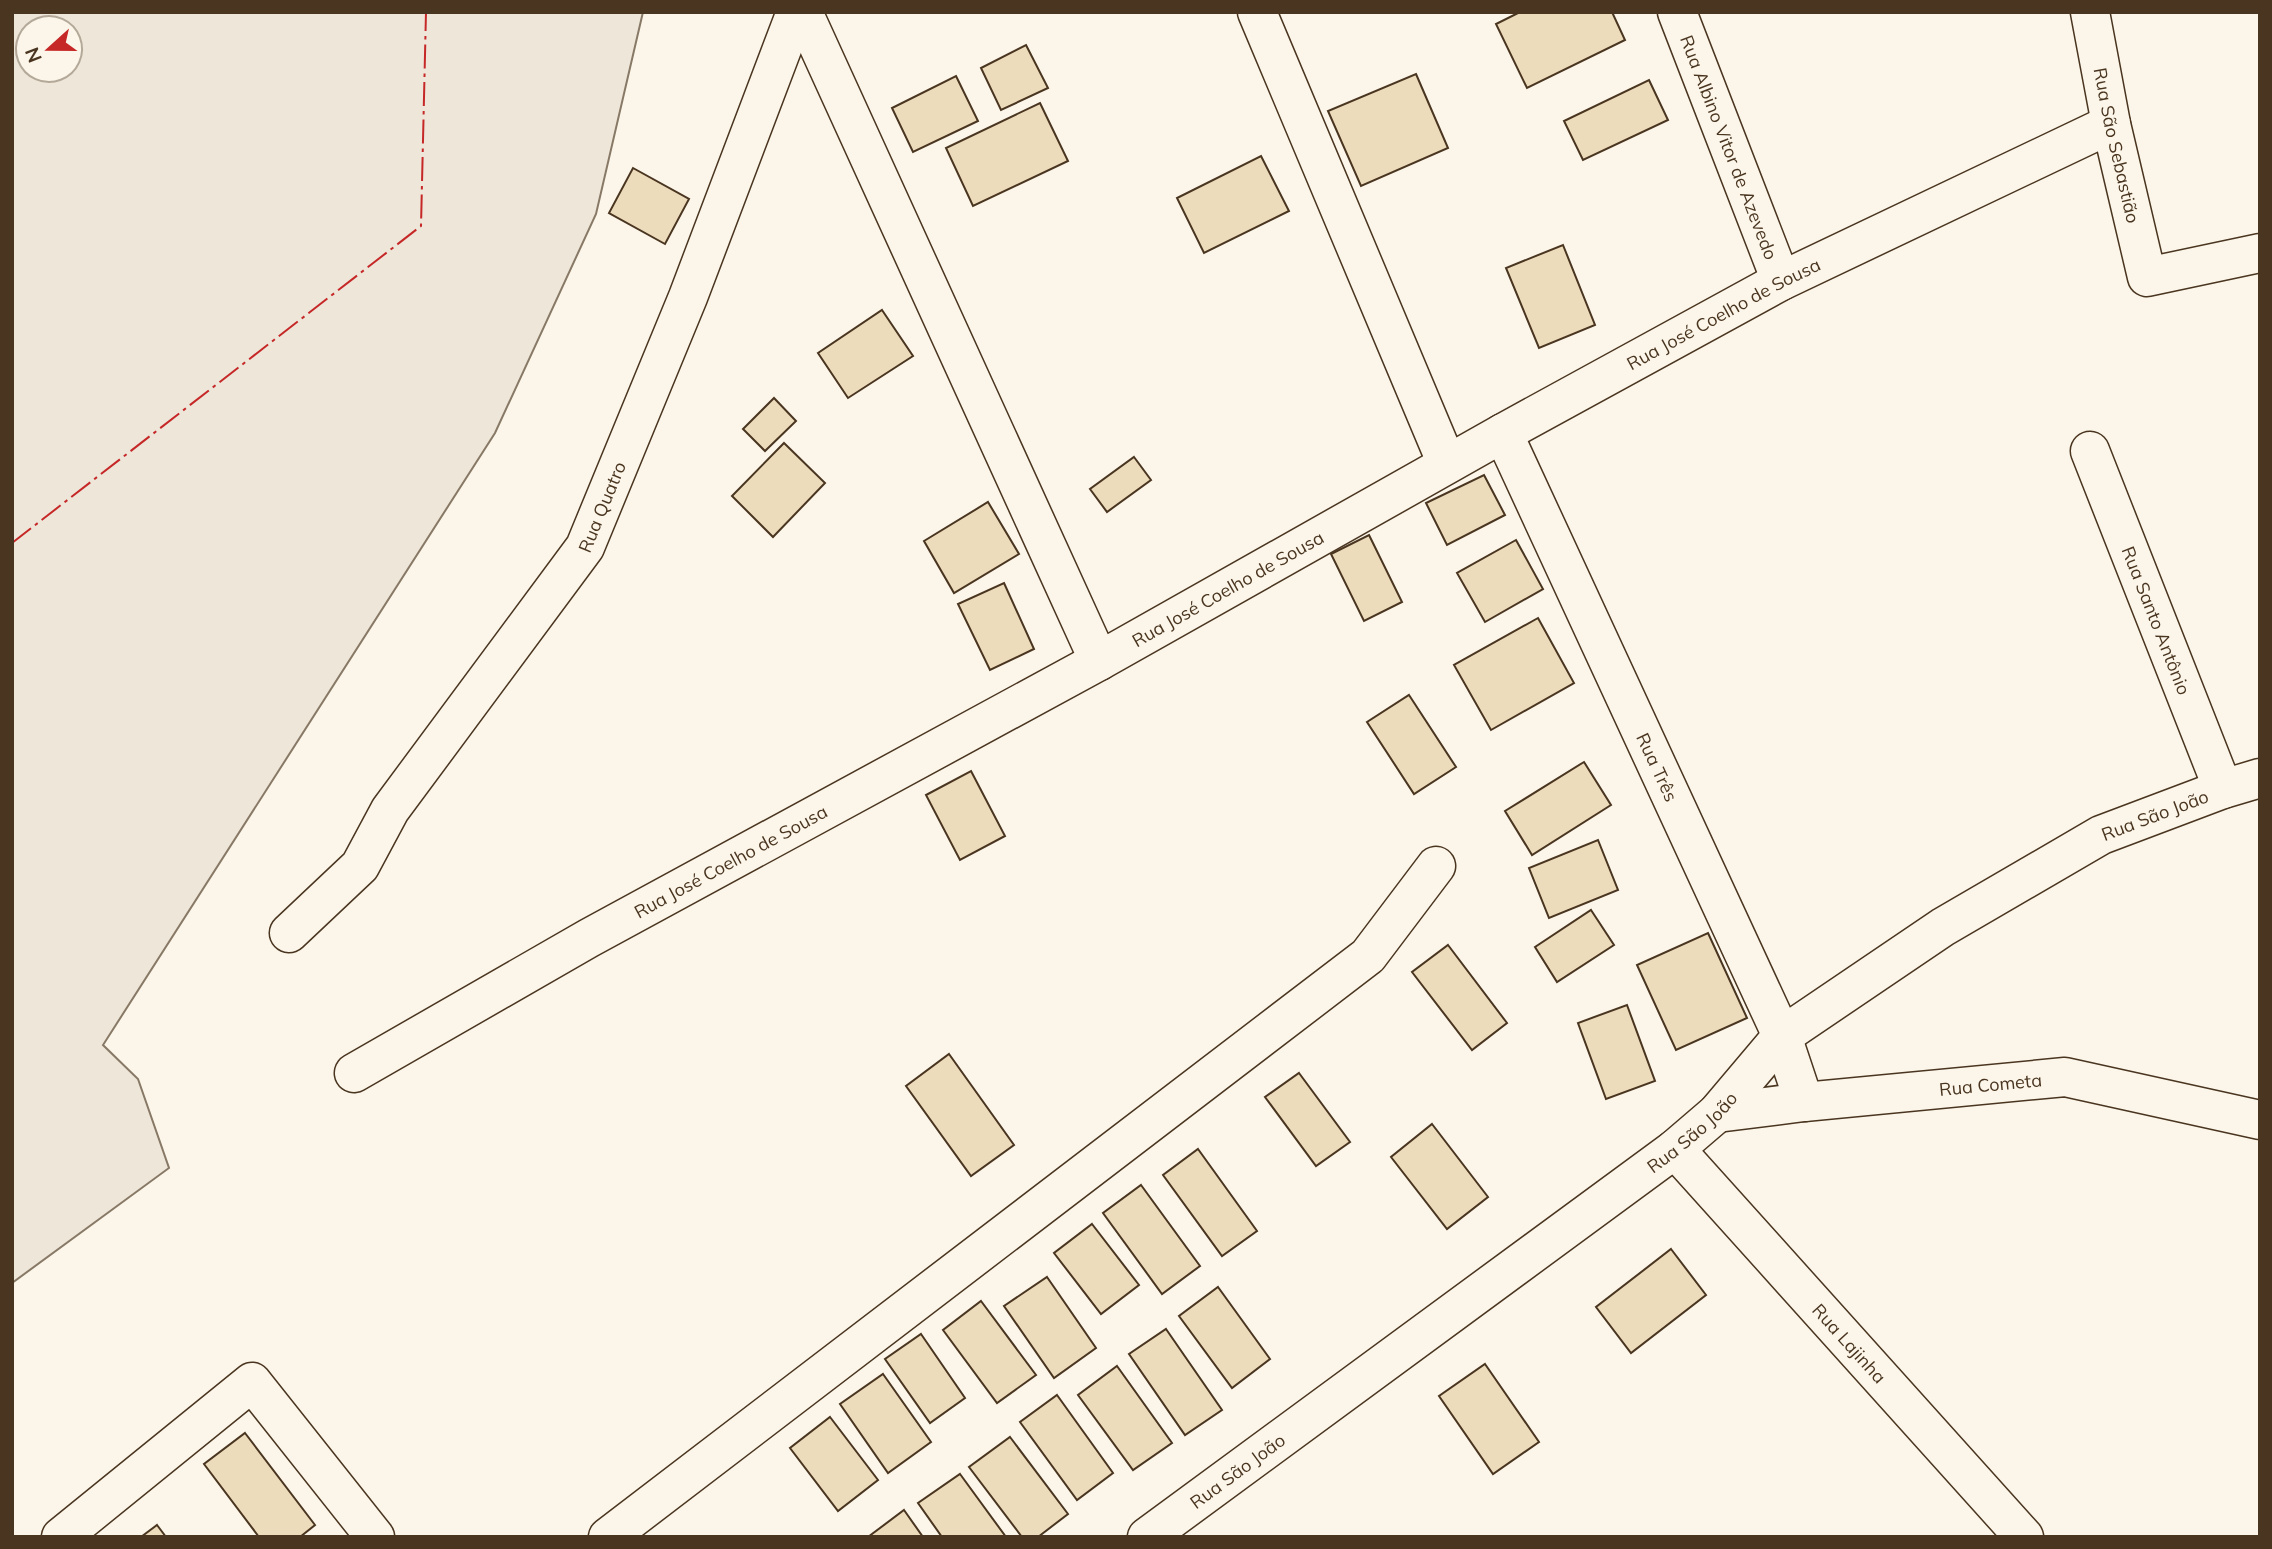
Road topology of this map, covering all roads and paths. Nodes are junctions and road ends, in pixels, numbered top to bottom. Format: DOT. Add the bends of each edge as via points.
graph roads {
  1 [pos="796,12"];
  2 [pos="803,12"];
  3 [pos="1257,12"];
  4 [pos="1677,12"];
  5 [pos="2090,12"];
  6 [pos="2111,124"];
  7 [pos="2260,253"];
  8 [pos="1781,281"];
  9 [pos="1503,433"];
  10 [pos="2090,451"];
  11 [pos="1447,464"];
  12 [pos="1099,661"];
  13 [pos="2260,778"];
  14 [pos="2223,789"];
  15 [pos="1436,866"];
  16 [pos="289,933"];
  17 [pos="1782,1036"];
  18 [pos="354,1073"];
  19 [pos="1804,1102"];
  20 [pos="1717,1113"];
  21 [pos="2260,1120"];
  22 [pos="1675,1149"];
  23 [pos="61,1537"];
  24 [pos="375,1537"];
  25 [pos="608,1537"];
  26 [pos="1147,1537"];
  27 [pos="2024,1537"];
  1 -- 16 [label="street, Rua Quatro" via="688,297 585,547 390,810 360,866"];
  2 -- 12 [label="street"];
  3 -- 11 [label="street"];
  4 -- 8 [label="street, Rua Albino Vitor de Azevedo"];
  5 -- 6 [label="street, Rua São Sebastião"];
  6 -- 7 [label="street, Rua São Sebastião" via="2147,277"];
  6 -- 8 [label="street, Rua José Coelho de Sousa"];
  8 -- 9 [label="street, Rua José Coelho de Sousa"];
  9 -- 11 [label="street, Rua José Coelho de Sousa"];
  9 -- 17 [label="street, Rua Três"];
  10 -- 14 [label="street, Rua Santo Antônio"];
  11 -- 12 [label="street, Rua José Coelho de Sousa"];
  12 -- 18 [label="street, Rua José Coelho de Sousa" via="589,938"];
  13 -- 14 [label="street, Rua São João"];
  14 -- 17 [label="street, Rua São João" via="2101,835 1943,927"];
  15 -- 25 [label="street" via="1368,956"];
  17 -- 19 [label="street, Rua Três"];
  17 -- 20 [label="street, Rua São João"];
  19 -- 20 [label="street, Rua Cometa"];
  19 -- 21 [label="street, Rua Cometa" via="2065,1077"];
  20 -- 22 [label="street, Rua São João"];
  22 -- 26 [label="street, Rua São João"];
  22 -- 27 [label="street, Rua Lajinha"];
  23 -- 24 [label="street" via="252,1382"];
}
